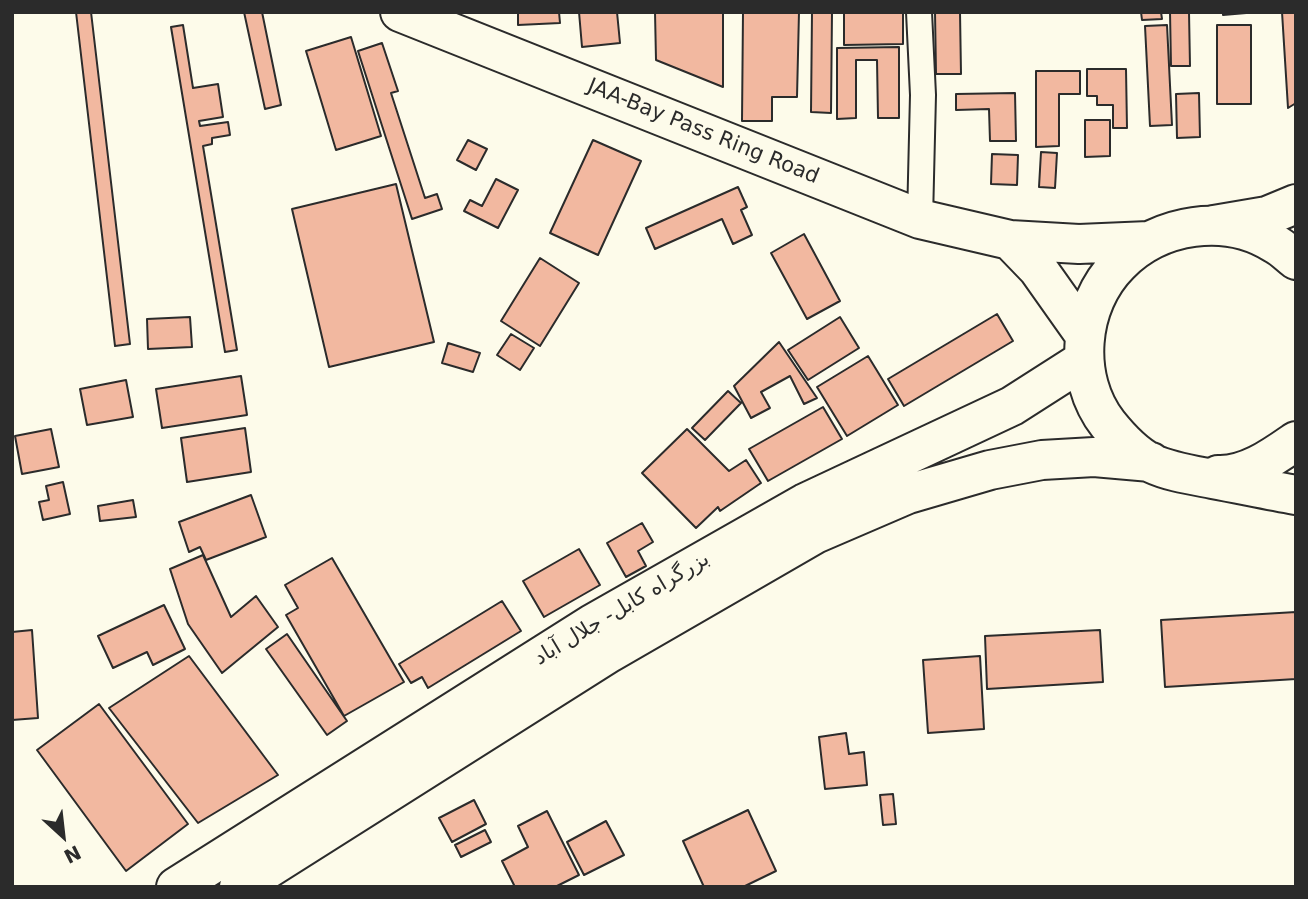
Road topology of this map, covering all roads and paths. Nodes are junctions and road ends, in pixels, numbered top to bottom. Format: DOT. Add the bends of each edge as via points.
graph roads {
  1 [pos="400,12"];
  2 [pos="919,12"];
  3 [pos="1296,204"];
  4 [pos="920,219"];
  5 [pos="1211,225"];
  6 [pos="1010,240"];
  7 [pos="1149,241"];
  8 [pos="1296,260"];
  9 [pos="1084,347"];
  10 [pos="1296,440"];
  11 [pos="1167,468"];
  12 [pos="1296,495"];
  13 [pos="601,639"];
  14 [pos="176,887"];
  15 [pos="239,887"];
  1 -- 4 [label="main road, JAA-Bay Pass Ring Road"];
  2 -- 4 [label="street" via="923,95"];
  3 -- 5 [label="main road" via="1267,216"];
  4 -- 6 [label="main road, JAA-Bay Pass Ring Road"];
  5 -- 7 [label="main road" via="1180,229"];
  5 -- 8 [label="main road" via="1244,230 1275,243"];
  6 -- 7 [label="main road, JAA-Bay Pass Ring Road"];
  6 -- 9 [label="main road" via="1038,270"];
  7 -- 9 [label="main road" via="1118,264 1097,296"];
  9 -- 11 [label="main road, بزرگراه کابل- جلال آباد" via="1088,384 1100,414 1120,439"];
  9 -- 13 [label="main road, بزرگراه کابل- جلال آباد" via="1012,406 804,503"];
  10 -- 11 [label="main road, بزرگراه کابل- جلال آباد" via="1266,462 1226,475"];
  11 -- 12 [label="main road, بزرگراه کابل- جلال آباد"];
  11 -- 13 [label="main road, بزرگراه کابل- جلال آباد" via="1094,457 1042,460 908,494 815,534"];
  13 -- 14 [label="main road, بزرگراه کابل- جلال آباد"];
  13 -- 15 [label="main road, بزرگراه کابل- جلال آباد"];
}
